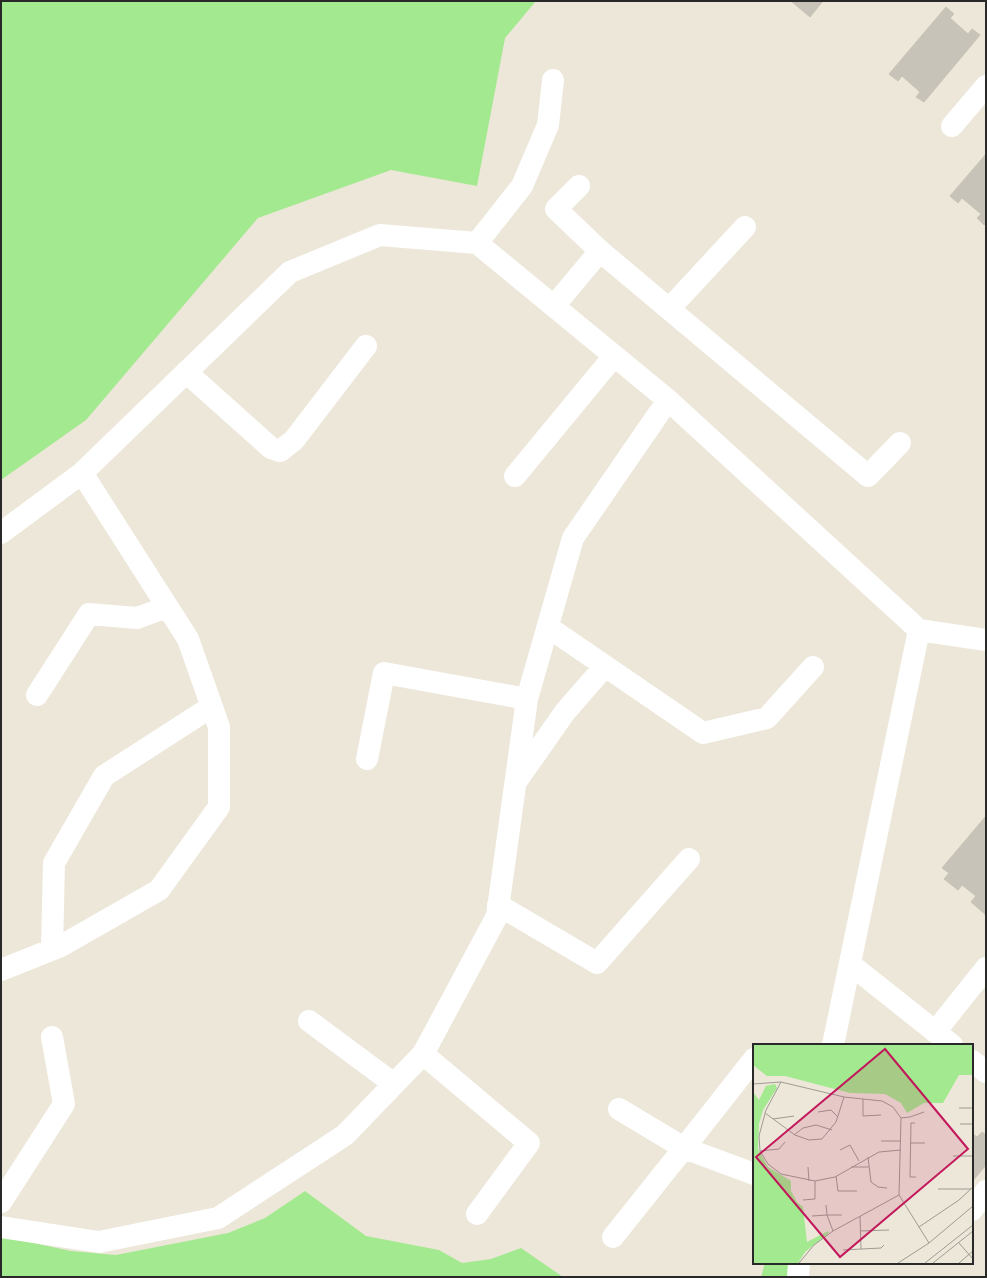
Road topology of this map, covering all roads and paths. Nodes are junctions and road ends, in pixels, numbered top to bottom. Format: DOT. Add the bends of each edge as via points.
graph roads {
  1 [pos="553,80"];
  2 [pos="986,86"];
  3 [pos="952,126"];
  4 [pos="579,186"];
  5 [pos="745,227"];
  6 [pos="477,243"];
  7 [pos="600,251"];
  8 [pos="554,306"];
  9 [pos="669,309"];
  10 [pos="366,346"];
  11 [pos="614,356"];
  12 [pos="186,372"];
  13 [pos="668,400"];
  14 [pos="900,443"];
  15 [pos="82,473"];
  16 [pos="515,476"];
  17 [pos="1,533"];
  18 [pos="167,606"];
  19 [pos="548,627"];
  20 [pos="920,630"];
  21 [pos="986,640"];
  22 [pos="605,666"];
  23 [pos="813,667"];
  24 [pos="37,695"];
  25 [pos="527,699"];
  26 [pos="211,707"];
  27 [pos="367,759"];
  28 [pos="515,783"];
  29 [pos="689,859"];
  30 [pos="498,905"];
  31 [pos="52,949"];
  32 [pos="850,964"];
  33 [pos="986,968"];
  34 [pos="1,970"];
  35 [pos="309,1021"];
  36 [pos="935,1032"];
  37 [pos="52,1037"];
  38 [pos="833,1044"];
  39 [pos="951,1044"];
  40 [pos="423,1054"];
  41 [pos="753,1060"];
  42 [pos="973,1062"];
  43 [pos="986,1072"];
  44 [pos="394,1084"];
  45 [pos="619,1109"];
  46 [pos="684,1148"];
  47 [pos="753,1174"];
  48 [pos="986,1191"];
  49 [pos="1,1202"];
  50 [pos="973,1209"];
  51 [pos="477,1214"];
  52 [pos="1,1227"];
  53 [pos="613,1237"];
  54 [pos="799,1264"];
  55 [pos="798,1277"];
  1 -- 6 [label="lane" via="548,126 522,186"];
  2 -- 3 [label="lane"];
  4 -- 7 [label="lane" via="556,209"];
  5 -- 9 [label="lane"];
  6 -- 8 [label="lane"];
  6 -- 12 [label="lane" via="380,235 290,272"];
  7 -- 8 [label="lane"];
  7 -- 9 [label="lane"];
  8 -- 11 [label="lane"];
  9 -- 14 [label="lane" via="868,476"];
  10 -- 12 [label="lane" via="294,440 280,451 271,448"];
  11 -- 13 [label="lane"];
  11 -- 16 [label="lane"];
  12 -- 15 [label="lane"];
  13 -- 19 [label="lane" via="573,538"];
  13 -- 20 [label="lane"];
  15 -- 17 [label="lane"];
  15 -- 18 [label="lane"];
  18 -- 24 [label="lane" via="137,618 89,614"];
  18 -- 26 [label="lane" via="188,639"];
  19 -- 22 [label="lane"];
  19 -- 25 [label="lane"];
  20 -- 21 [label="lane"];
  20 -- 32 [label="lane"];
  22 -- 23 [label="lane" via="703,733 767,718"];
  22 -- 28 [label="lane" via="565,712"];
  25 -- 27 [label="lane" via="384,673"];
  25 -- 28 [label="lane"];
  26 -- 31 [label="lane" via="104,776 54,863"];
  26 -- 31 [label="lane" via="219,728 219,807 159,890"];
  28 -- 30 [label="lane"];
  29 -- 30 [label="lane" via="597,963"];
  30 -- 40 [label="lane" via="497,916"];
  31 -- 34 [label="lane"];
  32 -- 36 [label="lane"];
  32 -- 38 [label="lane"];
  33 -- 36 [label="lane"];
  35 -- 44 [label="lane"];
  36 -- 39 [label="lane"];
  37 -- 49 [label="lane" via="64,1104"];
  40 -- 44 [label="lane"];
  40 -- 51 [label="lane" via="529,1143"];
  41 -- 46 [label="lane"];
  42 -- 43 [label="lane"];
  44 -- 52 [label="lane" via="344,1136 218,1218 99,1242"];
  45 -- 46 [label="lane"];
  46 -- 47 [label="lane"];
  46 -- 53 [label="lane"];
  48 -- 50 [label="lane"];
  54 -- 55 [label="lane"];
}
